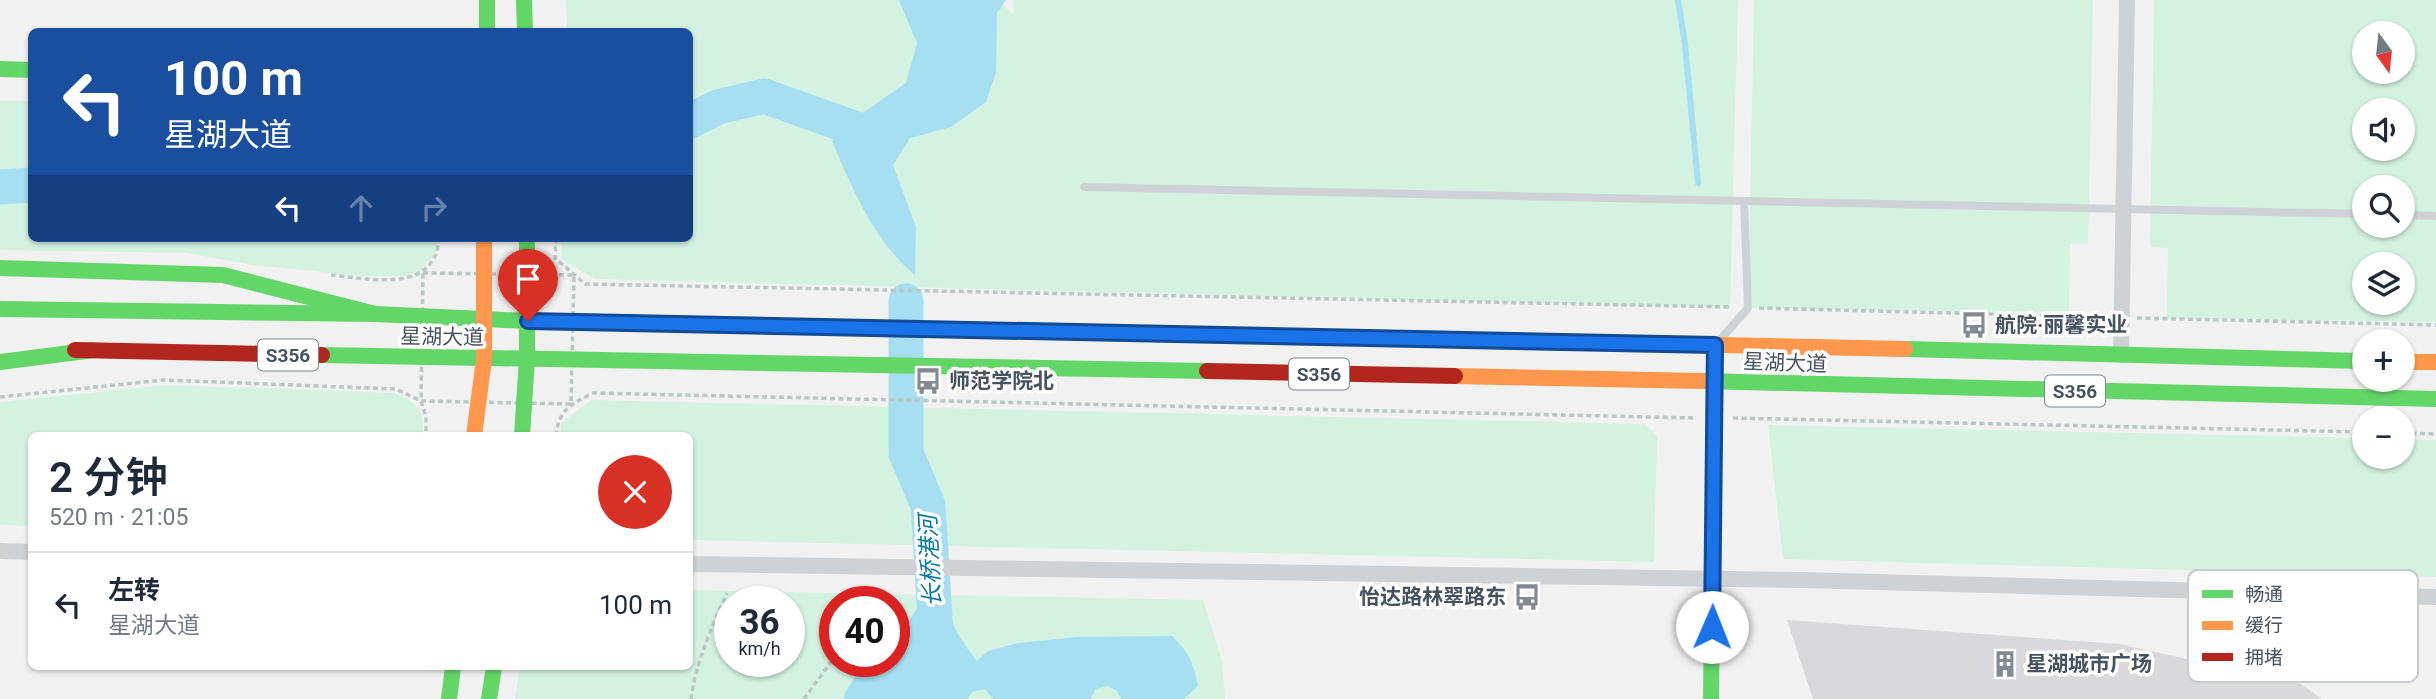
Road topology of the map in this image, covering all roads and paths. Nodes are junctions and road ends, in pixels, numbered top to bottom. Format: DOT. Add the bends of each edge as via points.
graph roads {
  1 [pos="487,0"];
  2 [pos="524,0"];
  3 [pos="2127,0"];
  4 [pos="487,28"];
  5 [pos="525,28"];
  6 [pos="0,69"];
  7 [pos="28,70"];
  8 [pos="1084,187"];
  9 [pos="1744,201"];
  10 [pos="2124,209"];
  11 [pos="2352,214"];
  12 [pos="2415,215"];
  13 [pos="2436,216"];
  14 [pos="439,242"];
  15 [pos="484,242"];
  16 [pos="527,242"];
  17 [pos="556,242"];
  18 [pos="0,268"];
  19 [pos="331,275"];
  20 [pos="1748,308"];
  21 [pos="0,309"];
  22 [pos="375,314"];
  23 [pos="483,318"];
  24 [pos="2122,318"];
  25 [pos="528,321"];
  26 [pos="2436,325"];
  27 [pos="1715,345"];
  28 [pos="0,348"];
  29 [pos="93,350"];
  30 [pos="2121,355"];
  31 [pos="527,358"];
  32 [pos="484,359"];
  33 [pos="2352,361"];
  34 [pos="0,362"];
  35 [pos="2415,362"];
  36 [pos="2436,362"];
  37 [pos="1713,382"];
  38 [pos="0,397"];
  39 [pos="2436,399"];
  40 [pos="1713,418"];
  41 [pos="426,432"];
  42 [pos="475,432"];
  43 [pos="522,432"];
  44 [pos="556,432"];
  45 [pos="2352,432"];
  46 [pos="2415,433"];
  47 [pos="2436,434"];
  48 [pos="0,551"];
  49 [pos="28,552"];
  50 [pos="693,564"];
  51 [pos="1713,579"];
  52 [pos="2188,591"];
  53 [pos="2418,597"];
  54 [pos="2436,597"];
  55 [pos="714,623"];
  56 [pos="453,670"];
  57 [pos="494,670"];
  58 [pos="820,677"];
  59 [pos="449,699"];
  60 [pos="489,699"];
  61 [pos="691,699"];
  62 [pos="804,699"];
  63 [pos="1711,699"];
  1 -- 4 [label="main road"];
  2 -- 5 [label="main road"];
  3 -- 10 [label="street"];
  6 -- 7 [label="main road"];
  8 -- 9 [label="lane"];
  9 -- 10 [label="lane"];
  9 -- 20 [label="lane"];
  10 -- 11 [label="lane"];
  10 -- 24 [label="street"];
  12 -- 13 [label="lane"];
  14 -- 19 [label="path" via="439,253 423,273 407,279"];
  15 -- 23 [label="main road"];
  16 -- 25 [label="main road"];
  17 -- 20 [label="path" via="555,258 585,284"];
  18 -- 22 [label="main road" via="223,275"];
  20 -- 24 [label="path"];
  20 -- 27 [label="lane"];
  21 -- 22 [label="main road, 星湖大道 / S356"];
  22 -- 23 [label="main road, 星湖大道 / S356"];
  23 -- 25 [label="main road, 星湖大道 / S356"];
  23 -- 32 [label="main road"];
  24 -- 26 [label="path"];
  24 -- 30 [label="street"];
  25 -- 27 [label="main road, 星湖大道 / S356"];
  25 -- 31 [label="main road"];
  27 -- 30 [label="main road, 星湖大道 / S356"];
  27 -- 37 [label="main road"];
  28 -- 29 [label="main road, 星湖大道 / S356"];
  29 -- 32 [label="main road, 星湖大道 / S356"];
  29 -- 34 [label="main road"];
  30 -- 33 [label="main road, 星湖大道 / S356"];
  31 -- 32 [label="main road, 星湖大道 / S356"];
  31 -- 37 [label="main road, 星湖大道 / S356"];
  31 -- 43 [label="main road"];
  32 -- 42 [label="main road"];
  35 -- 36 [label="main road"];
  37 -- 39 [label="main road, 星湖大道 / S356"];
  37 -- 40 [label="main road"];
  38 -- 41 [label="path" via="164,380 396,389 421,401"];
  40 -- 44 [label="path" via="593,393 571,404 557,421"];
  40 -- 45 [label="path"];
  40 -- 51 [label="main road"];
  46 -- 47 [label="path"];
  48 -- 49 [label="street"];
  50 -- 51 [label="street"];
  51 -- 52 [label="street"];
  51 -- 63 [label="main road"];
  53 -- 54 [label="street"];
  55 -- 61 [label="path"];
  56 -- 59 [label="main road"];
  57 -- 60 [label="main road"];
  58 -- 62 [label="path"];
}
